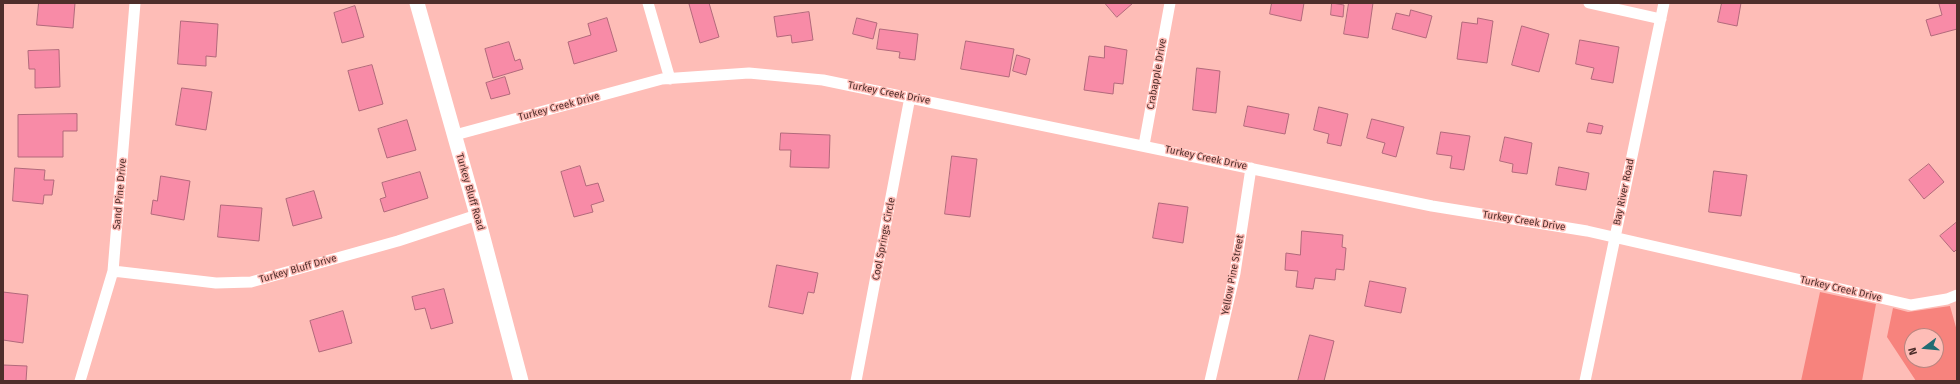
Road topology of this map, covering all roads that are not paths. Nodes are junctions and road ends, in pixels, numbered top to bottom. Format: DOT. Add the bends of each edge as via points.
graph roads {
  1 [pos="135,3"];
  2 [pos="417,3"];
  3 [pos="648,3"];
  4 [pos="1170,3"];
  5 [pos="1589,3"];
  6 [pos="1664,3"];
  7 [pos="1661,19"];
  8 [pos="670,79"];
  9 [pos="910,97"];
  10 [pos="455,135"];
  11 [pos="1144,145"];
  12 [pos="1251,168"];
  13 [pos="477,215"];
  14 [pos="1615,238"];
  15 [pos="113,271"];
  16 [pos="1957,295"];
  17 [pos="80,381"];
  18 [pos="522,381"];
  19 [pos="856,381"];
  20 [pos="1210,381"];
  21 [pos="1585,381"];
  1 -- 15 [label="street, Sand Pine Drive"];
  2 -- 10 [label="street, Turkey Bluff Road"];
  3 -- 8 [label="street"];
  4 -- 11 [label="street, Crabapple Drive"];
  5 -- 7 [label="street"];
  6 -- 7 [label="street, Bay River Road"];
  7 -- 14 [label="street, Bay River Road"];
  8 -- 9 [label="street, Turkey Creek Drive" via="749,73 823,80"];
  8 -- 10 [label="street, Turkey Creek Drive" via="662,79"];
  9 -- 11 [label="street, Turkey Creek Drive"];
  9 -- 19 [label="street, Cool Springs Circle"];
  10 -- 13 [label="street, Turkey Bluff Road"];
  11 -- 12 [label="street, Turkey Creek Drive"];
  12 -- 14 [label="street, Turkey Creek Drive" via="1432,206 1587,231"];
  12 -- 20 [label="street, Yellow Pine Street" via="1235,273"];
  13 -- 15 [label="street, Turkey Bluff Drive" via="398,241 250,282 216,283"];
  13 -- 18 [label="street, Turkey Bluff Road"];
  14 -- 16 [label="street, Turkey Creek Drive" via="1911,305"];
  14 -- 21 [label="street, Bay River Road"];
  15 -- 17 [label="street, Sand Pine Drive"];
}
